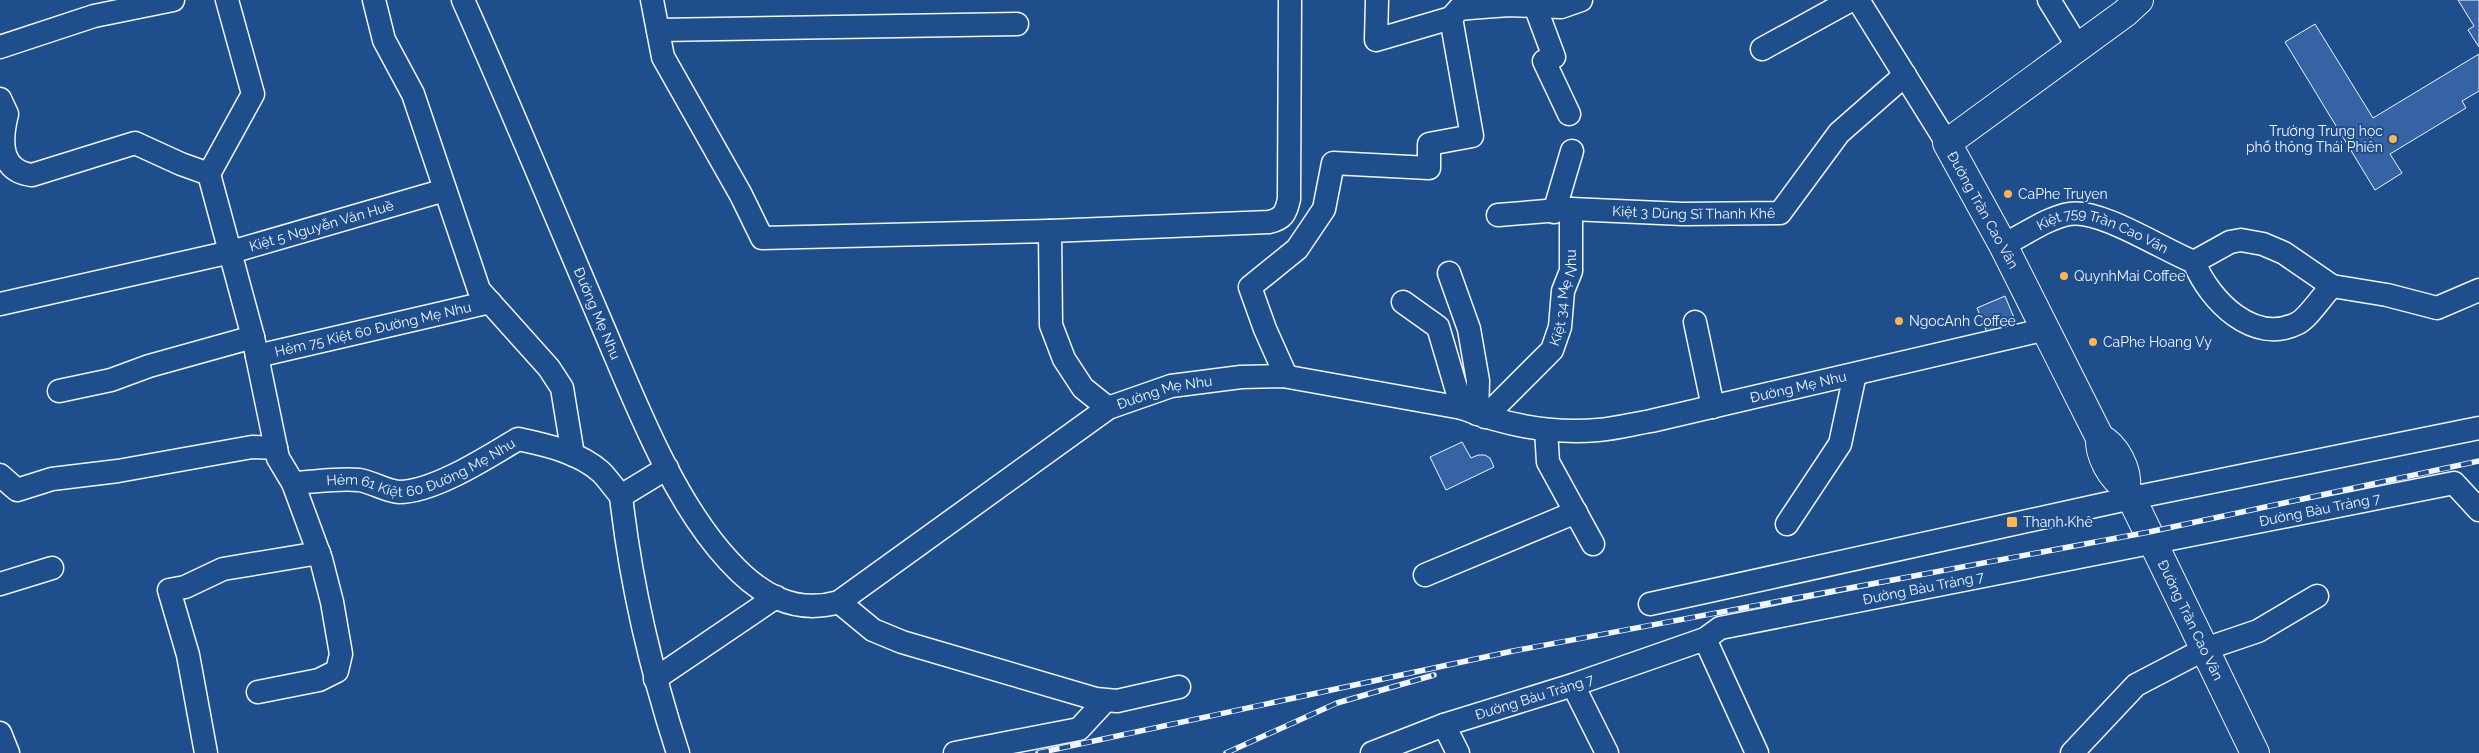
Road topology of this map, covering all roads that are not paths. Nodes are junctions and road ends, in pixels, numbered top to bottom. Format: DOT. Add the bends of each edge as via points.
graph roads {
  1 [pos="173,0"];
  2 [pos="227,0"];
  3 [pos="374,0"];
  4 [pos="463,0"];
  5 [pos="652,0"];
  6 [pos="1290,0"];
  7 [pos="1377,0"];
  8 [pos="1851,0"];
  9 [pos="1858,0"];
  10 [pos="2049,0"];
  11 [pos="2139,0"];
  12 [pos="1574,1"];
  13 [pos="1535,6"];
  14 [pos="1462,9"];
  15 [pos="1017,24"];
  16 [pos="658,30"];
  17 [pos="0,47"];
  18 [pos="2078,47"];
  19 [pos="1762,50"];
  20 [pos="1905,75"];
  21 [pos="0,99"];
  22 [pos="1569,114"];
  23 [pos="1947,143"];
  24 [pos="1572,151"];
  25 [pos="209,174"];
  26 [pos="445,190"];
  27 [pos="1562,210"];
  28 [pos="1498,215"];
  29 [pos="1050,231"];
  30 [pos="2003,245"];
  31 [pos="231,252"];
  32 [pos="2194,262"];
  33 [pos="1449,273"];
  34 [pos="2332,286"];
  35 [pos="2479,290"];
  36 [pos="490,302"];
  37 [pos="1403,302"];
  38 [pos="0,304"];
  39 [pos="1695,322"];
  40 [pos="2047,329"];
  41 [pos="255,347"];
  42 [pos="1855,374"];
  43 [pos="1286,376"];
  44 [pos="59,391"];
  45 [pos="1713,407"];
  46 [pos="1108,408"];
  47 [pos="1475,413"];
  48 [pos="2479,428"];
  49 [pos="1546,430"];
  50 [pos="276,448"];
  51 [pos="573,455"];
  52 [pos="667,468"];
  53 [pos="0,475"];
  54 [pos="293,483"];
  55 [pos="2129,493"];
  56 [pos="621,496"];
  57 [pos="2479,510"];
  58 [pos="1576,512"];
  59 [pos="1787,524"];
  60 [pos="2154,542"];
  61 [pos="1593,544"];
  62 [pos="319,552"];
  63 [pos="52,568"];
  64 [pos="1425,575"];
  65 [pos="0,584"];
  66 [pos="2317,596"];
  67 [pos="776,597"];
  68 [pos="839,602"];
  69 [pos="1650,604"];
  70 [pos="1705,639"];
  71 [pos="2204,649"];
  72 [pos="655,679"];
  73 [pos="1573,685"];
  74 [pos="1179,687"];
  75 [pos="258,692"];
  76 [pos="1105,701"];
  77 [pos="1444,725"];
  78 [pos="0,733"];
  79 [pos="8,753"];
  80 [pos="206,753"];
  81 [pos="678,753"];
  82 [pos="956,753"];
  83 [pos="1372,753"];
  84 [pos="1458,753"];
  85 [pos="1607,753"];
  86 [pos="1756,753"];
  87 [pos="2072,753"];
  88 [pos="2254,753"];
  1 -- 17 [label="street" via="94,16"];
  2 -- 25 [label="street" via="253,94"];
  3 -- 26 [label="street" via="384,40 413,94"];
  4 -- 52 [label="street, Đường Mẹ Nhu"];
  5 -- 16 [label="street"];
  6 -- 29 [label="street" via="1288,199 1286,213 1279,220"];
  7 -- 14 [label="street" via="1376,40"];
  8 -- 19 [label="street"];
  9 -- 20 [label="street"];
  10 -- 18 [label="street"];
  11 -- 18 [label="main road, Đường Trần Cao Vân"];
  12 -- 13 [label="street" via="1561,7"];
  13 -- 14 [label="street"];
  13 -- 22 [label="street" via="1554,57 1544,61"];
  14 -- 43 [label="street" via="1472,136 1429,144 1430,168 1333,163 1324,209 1297,249 1250,287"];
  15 -- 16 [label="street"];
  16 -- 29 [label="street" via="663,57 762,238"];
  18 -- 23 [label="main road, Đường Trần Cao Vân"];
  20 -- 23 [label="street"];
  20 -- 27 [label="street, Kiệt 3 Dũng Sĩ Thanh Khê" via="1839,133 1780,213"];
  21 -- 25 [label="street" via="7,114 0,135 3,159 25,174 135,143"];
  23 -- 30 [label="main road, Đường Trần Cao Vân"];
  24 -- 27 [label="street, Kiệt 34 Mẹ Nhu"];
  25 -- 31 [label="street"];
  26 -- 31 [label="street, Kiệt 5 Nguyễn Văn Huề"];
  26 -- 36 [label="street" via="478,290"];
  27 -- 28 [label="street"];
  27 -- 47 [label="street, Kiệt 34 Mẹ Nhu" via="1571,271 1563,291 1560,327 1552,350"];
  29 -- 46 [label="street" via="1051,325 1064,359 1083,388"];
  30 -- 32 [label="street, Kiệt 759 Trần Cao Vân" via="2070,214 2087,214 2120,226"];
  30 -- 40 [label="main road, Đường Trần Cao Vân"];
  31 -- 38 [label="street, Kiệt 5 Nguyễn Văn Huề"];
  31 -- 41 [label="street"];
  32 -- 34 [label="street" via="2230,242 2263,244 2284,253"];
  32 -- 34 [label="street" via="2209,291 2247,322 2268,330 2300,322"];
  33 -- 47 [label="street" via="1469,329 1478,381"];
  34 -- 35 [label="street" via="2437,308"];
  36 -- 41 [label="street, Hẻm 75 Kiệt 60 Đường Mẹ Nhu"];
  36 -- 51 [label="street" via="549,368 562,388"];
  37 -- 47 [label="street" via="1438,327"];
  39 -- 45 [label="street"];
  40 -- 42 [label="street, Đường Mẹ Nhu"];
  40 -- 55 [label="main road, Đường Trần Cao Vân" via="2100,438 2100,449 2118,482"];
  41 -- 44 [label="street, Hẻm 75 Kiệt 60 Đường Mẹ Nhu" via="150,366 111,380"];
  41 -- 50 [label="street"];
  42 -- 45 [label="street, Đường Mẹ Nhu"];
  42 -- 59 [label="street" via="1840,444"];
  43 -- 46 [label="street, Đường Mẹ Nhu" via="1241,377 1171,386"];
  43 -- 47 [label="street, Đường Mẹ Nhu"];
  45 -- 49 [label="street, Đường Mẹ Nhu" via="1598,430"];
  46 -- 68 [label="street, Đường Mẹ Nhu"];
  47 -- 49 [label="street, Đường Mẹ Nhu"];
  48 -- 55 [label="street"];
  49 -- 58 [label="street" via="1548,462"];
  50 -- 53 [label="street" via="252,447 118,471 52,479 17,490"];
  50 -- 54 [label="street" via="280,463"];
  51 -- 54 [label="street, Hẻm 61 Kiệt 60 Đường Mẹ Nhu" via="518,439 445,480 407,491 389,490 360,480"];
  51 -- 56 [label="street, Hẻm 61 Kiệt 60 Đường Mẹ Nhu" via="601,472"];
  52 -- 56 [label="street"];
  52 -- 67 [label="street, Đường Mẹ Nhu" via="720,550 748,578"];
  54 -- 62 [label="street"];
  55 -- 60 [label="main road, Đường Trần Cao Vân"];
  55 -- 69 [label="street"];
  56 -- 72 [label="street" via="628,562"];
  57 -- 60 [label="street, Đường Bàu Trảng 7" via="2454,483"];
  58 -- 61 [label="street"];
  58 -- 64 [label="street"];
  60 -- 70 [label="street, Đường Bàu Trảng 7" via="1720,628"];
  60 -- 71 [label="main road, Đường Trần Cao Vân"];
  62 -- 75 [label="street" via="342,654 337,670 319,680"];
  62 -- 80 [label="street" via="234,566 185,587 168,590 188,655"];
  63 -- 65 [label="street"];
  66 -- 71 [label="street" via="2258,631"];
  67 -- 68 [label="street, Đường Mẹ Nhu" via="810,608"];
  67 -- 72 [label="street"];
  68 -- 76 [label="street" via="873,630 902,642"];
  70 -- 73 [label="street, Đường Bàu Trảng 7"];
  70 -- 86 [label="street"];
  71 -- 87 [label="street" via="2136,685"];
  71 -- 88 [label="main road, Đường Trần Cao Vân"];
  72 -- 81 [label="street"];
  73 -- 77 [label="street, Đường Bàu Trảng 7"];
  73 -- 85 [label="street"];
  74 -- 76 [label="street"];
  76 -- 82 [label="street" via="1079,729"];
  77 -- 83 [label="street, Đường Bàu Trảng 7"];
  77 -- 84 [label="street"];
  78 -- 79 [label="street"];
}
